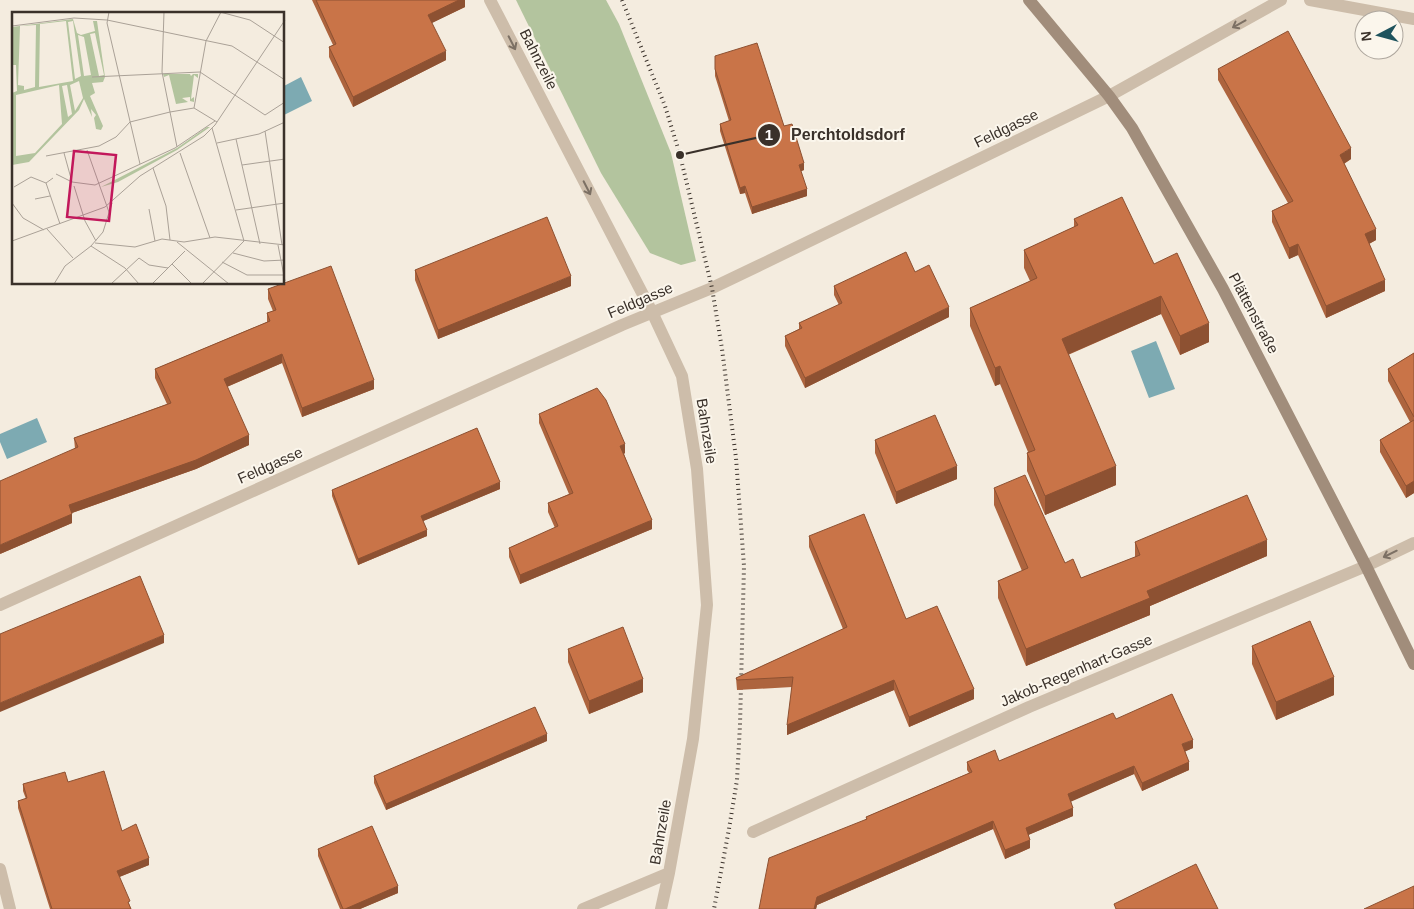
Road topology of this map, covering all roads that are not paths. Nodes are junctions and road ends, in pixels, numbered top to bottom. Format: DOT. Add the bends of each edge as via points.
graph roads {
  1 [pos="490,0"];
  2 [pos="1029,0"];
  3 [pos="1281,0"];
  4 [pos="1310,0"];
  5 [pos="1414,19"];
  6 [pos="1108,96"];
  7 [pos="652,312"];
  8 [pos="1414,543"];
  9 [pos="1366,566"];
  10 [pos="0,605"];
  11 [pos="1414,664"];
  12 [pos="753,832"];
  13 [pos="0,869"];
  14 [pos="670,873"];
  15 [pos="10,909"];
  16 [pos="582,909"];
  17 [pos="661,909"];
  1 -- 7 [label="street, Bahnzeile, one-way"];
  2 -- 6 [label="main road, Plättenstraße"];
  3 -- 6 [label="street, Feldgasse, one-way"];
  4 -- 5 [label="street"];
  6 -- 7 [label="street, Feldgasse" via="751,270"];
  6 -- 9 [label="main road, Plättenstraße" via="1132,128 1224,290"];
  7 -- 10 [label="street, Feldgasse"];
  7 -- 14 [label="street, Bahnzeile" via="682,376 697,469 707,605 693,739"];
  8 -- 9 [label="street, Jakob-Regenhart-Gasse, one-way"];
  9 -- 11 [label="main road, Plättenstraße"];
  9 -- 12 [label="street, Jakob-Regenhart-Gasse" via="1029,707"];
  13 -- 15 [label="street"];
  14 -- 16 [label="street"];
  14 -- 17 [label="street, Bahnzeile"];
}
